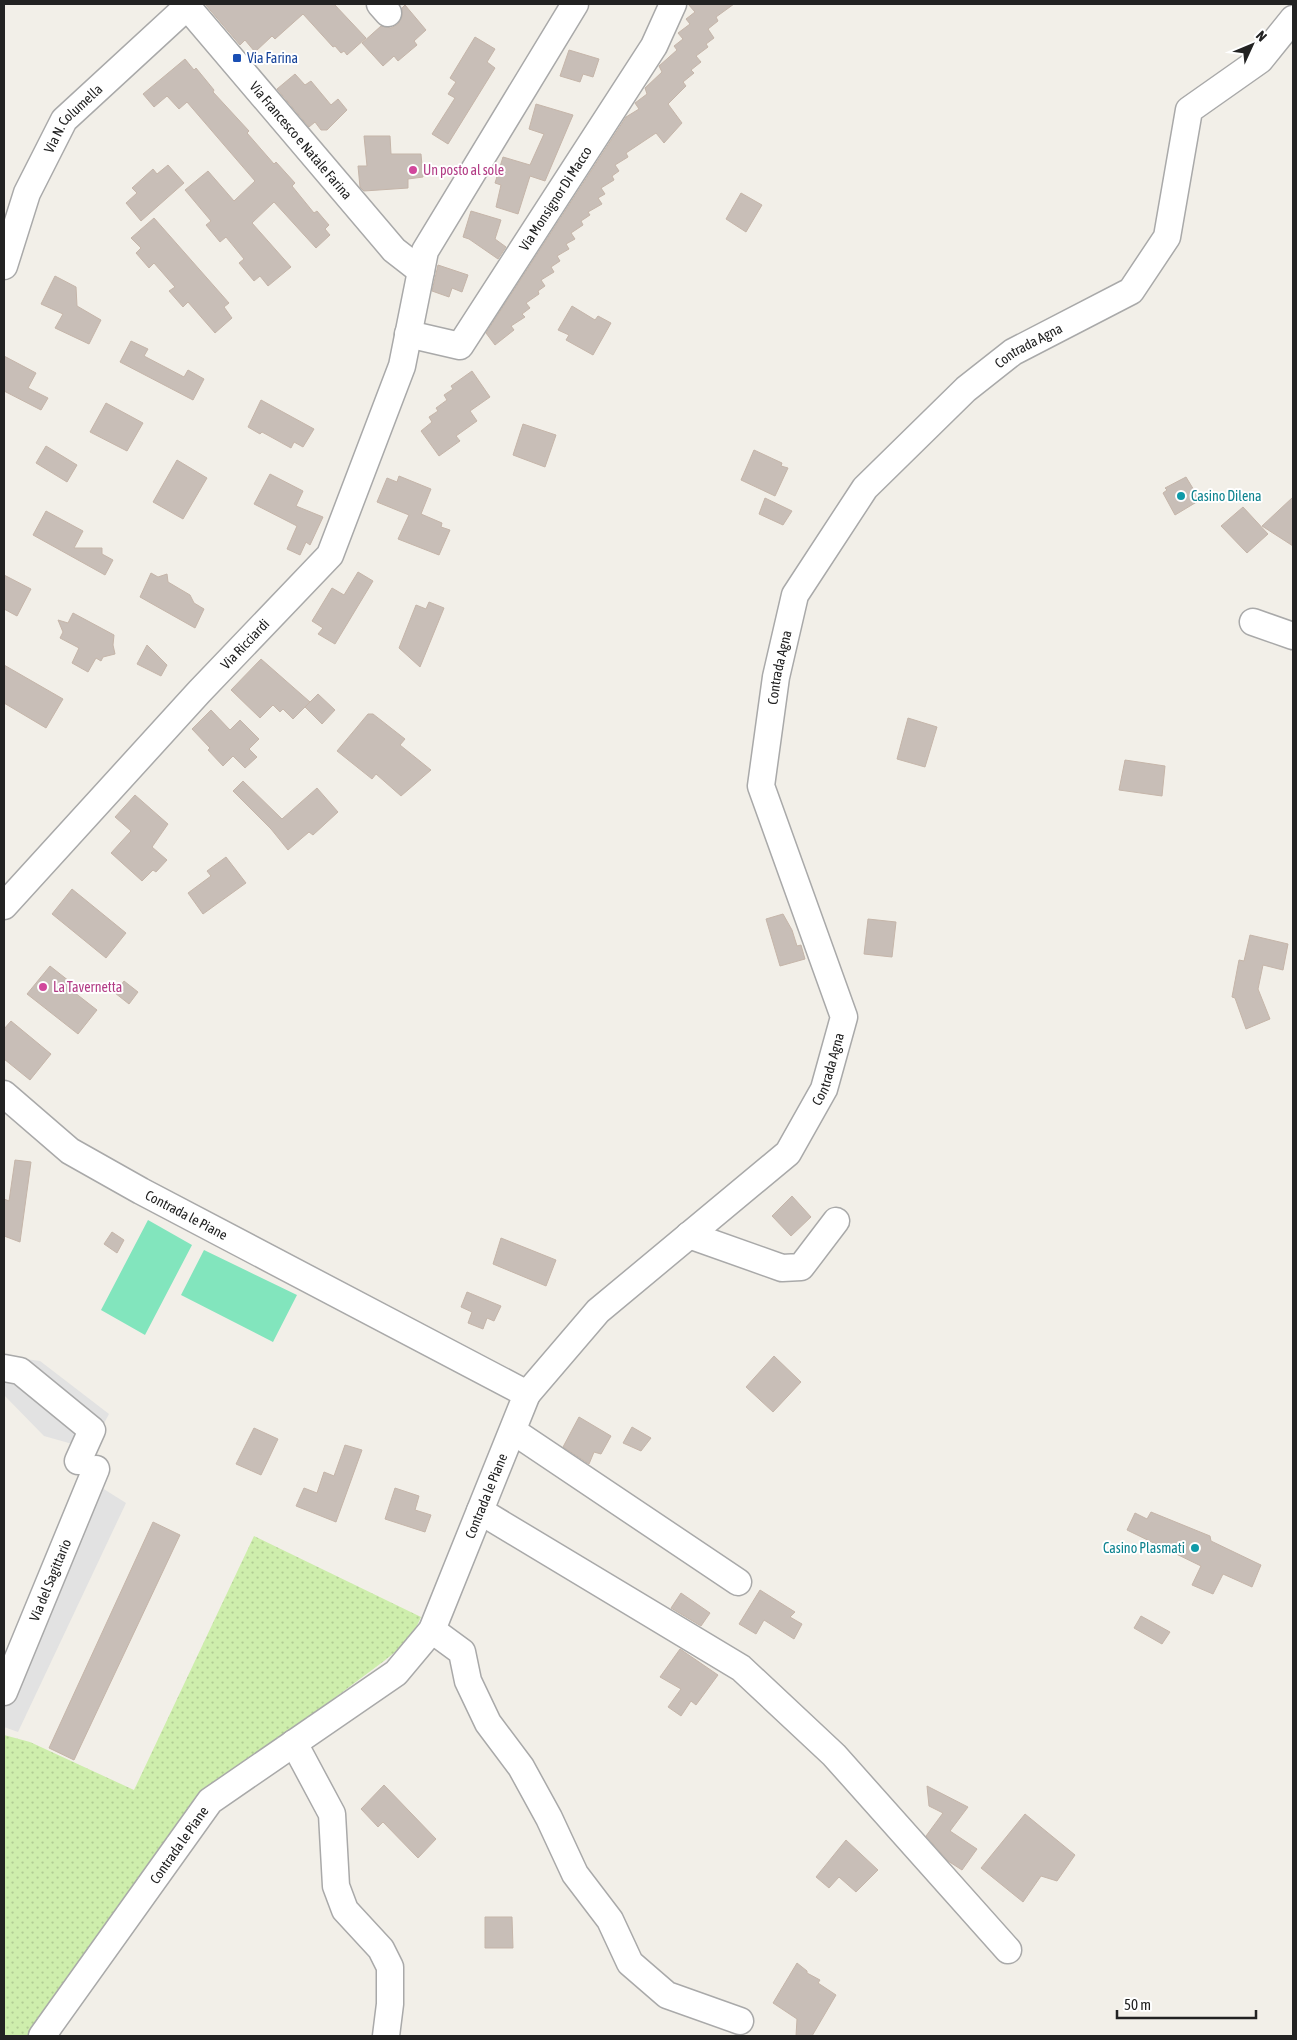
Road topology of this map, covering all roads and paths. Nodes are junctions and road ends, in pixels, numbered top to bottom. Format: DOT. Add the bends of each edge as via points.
graph roads {
  1 [pos="575,4"];
  2 [pos="673,4"];
  3 [pos="187,5"];
  4 [pos="1293,19"];
  5 [pos="4,266"];
  6 [pos="421,271"];
  7 [pos="408,334"];
  8 [pos="1253,622"];
  9 [pos="1293,636"];
  10 [pos="4,906"];
  11 [pos="4,1094"];
  12 [pos="836,1221"];
  13 [pos="689,1235"];
  14 [pos="4,1368"];
  15 [pos="528,1394"];
  16 [pos="512,1431"];
  17 [pos="480,1511"];
  18 [pos="738,1582"];
  19 [pos="432,1630"];
  20 [pos="4,1692"];
  21 [pos="294,1743"];
  22 [pos="1008,1950"];
  23 [pos="740,2020"];
  24 [pos="42,2036"];
  25 [pos="386,2036"];
  1 -- 6 [label="street" via="425,251"];
  2 -- 7 [label="street, Via Monsignor Di Macco" via="654,46 460,346"];
  3 -- 5 [label="street, Via N. Columella" via="64,120 27,193"];
  3 -- 6 [label="street, Via Francesco e Natale Farina" via="394,250"];
  4 -- 13 [label="street, Contrada Agna" via="1260,60 1189,110 1167,237 1131,291 1013,352 966,388 865,488 795,595 776,677 761,786 844,1017 824,1089 788,1153"];
  6 -- 7 [label="street"];
  7 -- 10 [label="street, Via Ricciardi" via="402,366 330,555 192,699"];
  8 -- 9 [label="street"];
  11 -- 15 [label="street, Contrada le Piane" via="70,1151"];
  12 -- 13 [label="street" via="801,1267 782,1268"];
  13 -- 15 [label="street, Contrada Agna" via="598,1311"];
  14 -- 20 [label="street, Via del Sagittario" via="20,1371 92,1430 87,1465"];
  15 -- 16 [label="street, Contrada le Piane"];
  16 -- 17 [label="street, Contrada le Piane"];
  16 -- 18 [label="street"];
  17 -- 19 [label="street, Contrada le Piane"];
  17 -- 22 [label="street" via="742,1668 834,1755"];
  19 -- 21 [label="street, Contrada le Piane" via="396,1673"];
  19 -- 23 [label="street" via="462,1652 468,1681 488,1723 521,1767 550,1818 575,1874 610,1920 630,1964 667,1995"];
  21 -- 24 [label="street, Contrada le Piane" via="210,1801"];
  21 -- 25 [label="street" via="332,1814 336,1886 345,1910 380,1949 390,1967"];
}
